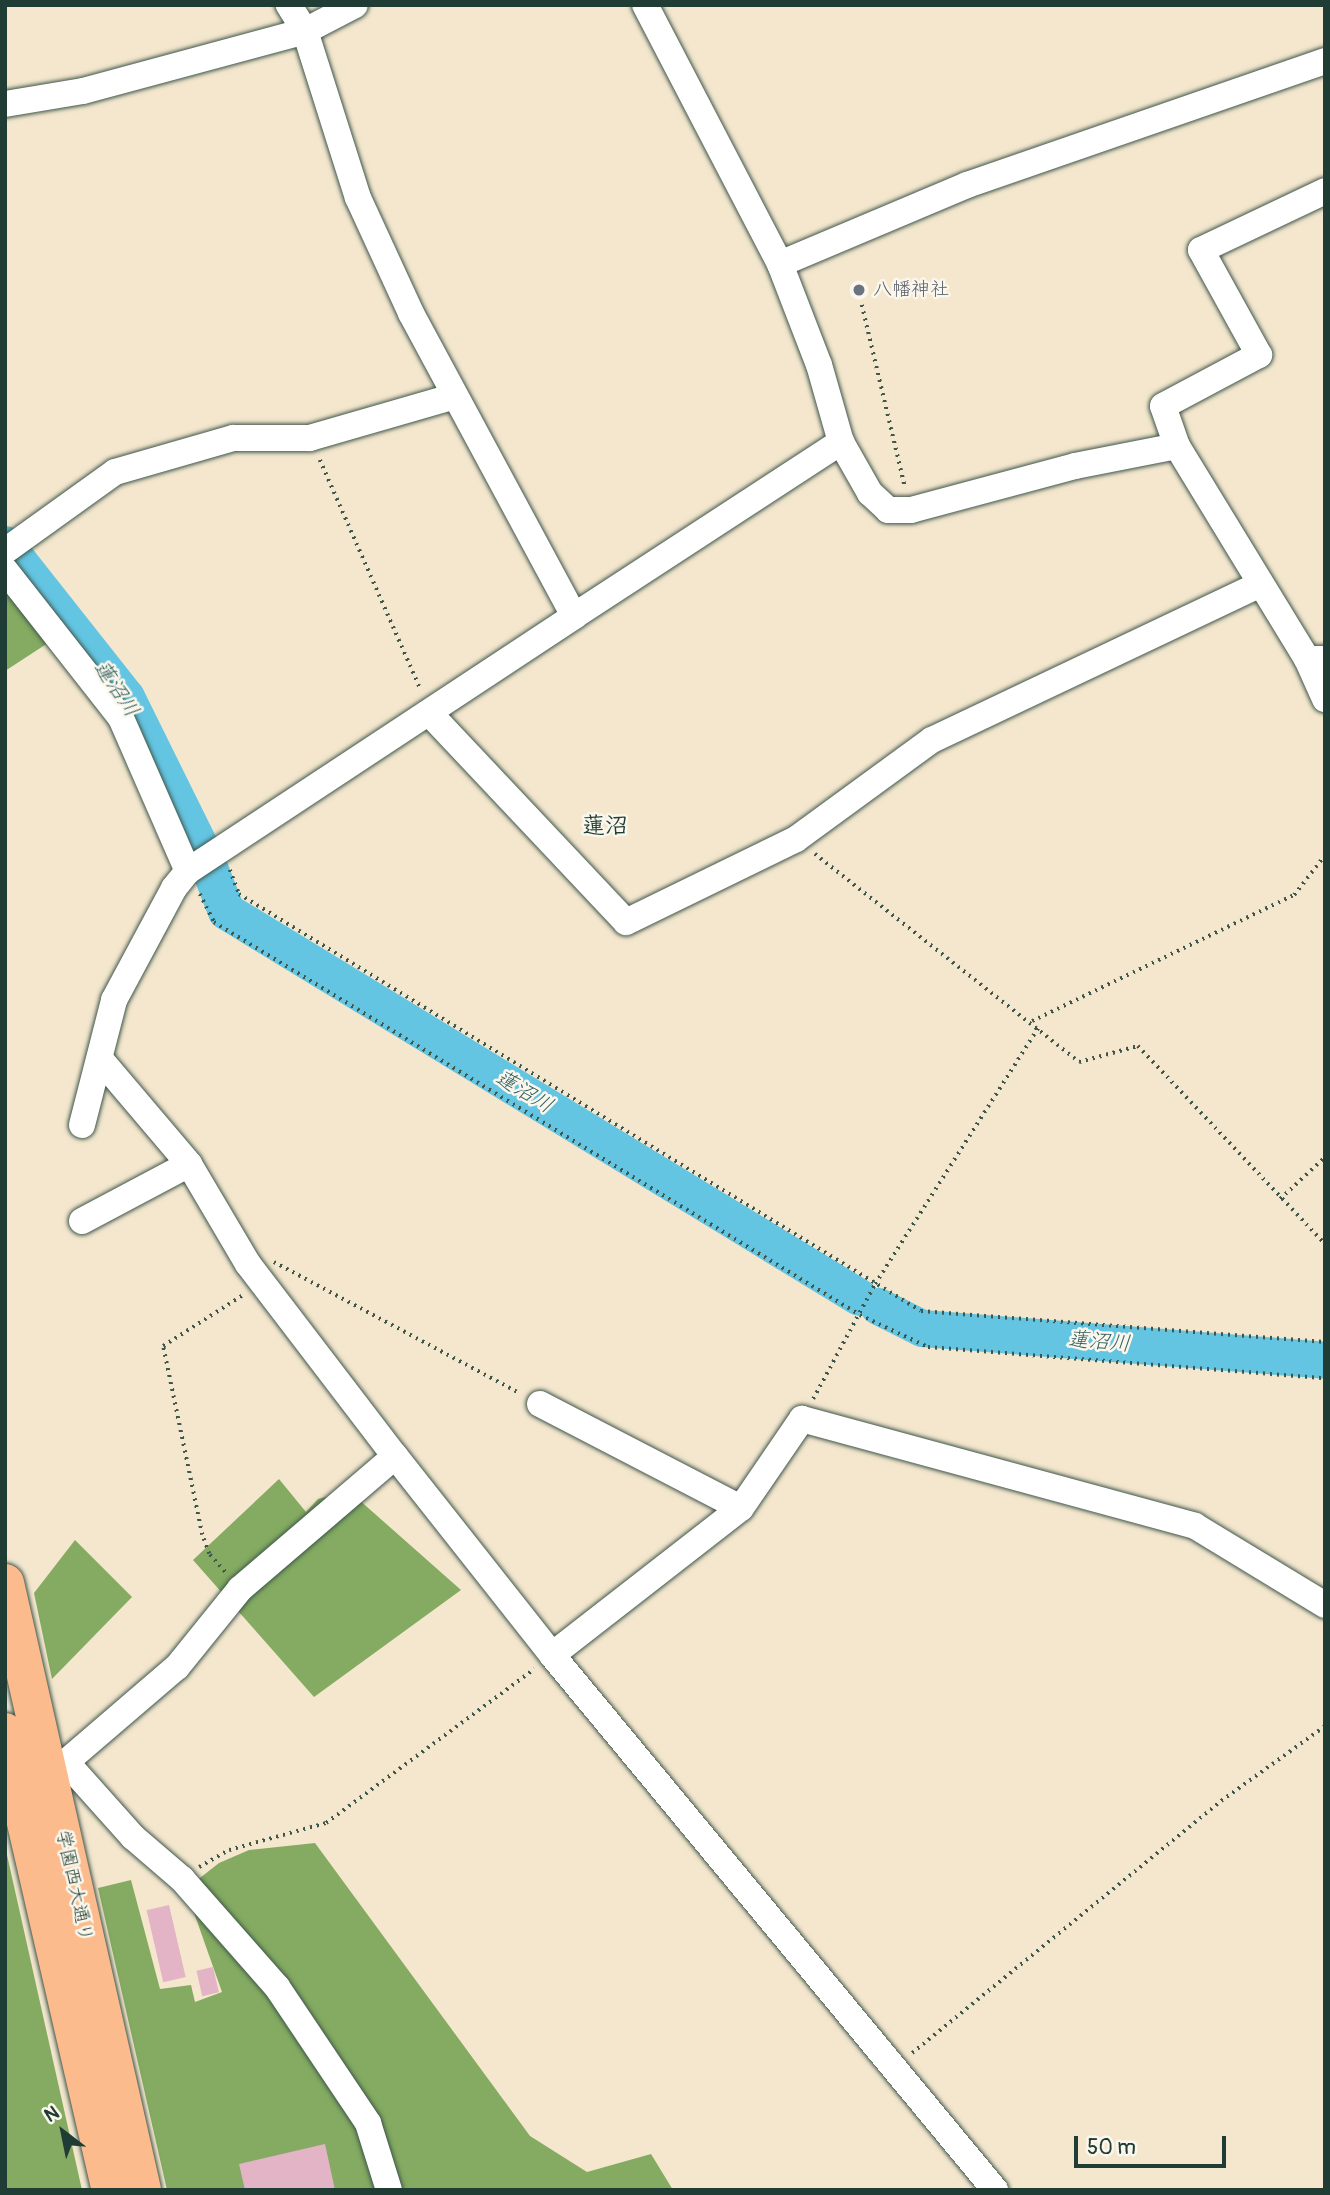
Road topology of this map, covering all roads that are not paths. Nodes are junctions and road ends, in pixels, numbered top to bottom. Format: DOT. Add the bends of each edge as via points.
graph roads {
  1 [pos="289,5"];
  2 [pos="355,5"];
  3 [pos="646,6"];
  4 [pos="305,31"];
  5 [pos="1325,61"];
  6 [pos="5,104"];
  7 [pos="1325,191"];
  8 [pos="780,264"];
  9 [pos="452,397"];
  10 [pos="841,442"];
  11 [pos="1177,446"];
  12 [pos="14,545"];
  13 [pos="5,570"];
  14 [pos="1259,585"];
  15 [pos="574,617"];
  16 [pos="1316,659"];
  17 [pos="1325,699"];
  18 [pos="431,715"];
  19 [pos="188,871"];
  20 [pos="100,1059"];
  21 [pos="82,1125"];
  22 [pos="189,1164"];
  23 [pos="82,1221"];
  24 [pos="540,1404"];
  25 [pos="395,1456"];
  26 [pos="741,1508"];
  27 [pos="5,1583"];
  28 [pos="1325,1605"];
  29 [pos="552,1655"];
  30 [pos="5,1732"];
  31 [pos="57,1763"];
  32 [pos="111,2190"];
  33 [pos="142,2190"];
  34 [pos="389,2190"];
  35 [pos="995,2190"];
  1 -- 4 [label="street"];
  2 -- 4 [label="street"];
  3 -- 8 [label="street"];
  4 -- 6 [label="street" via="83,91"];
  4 -- 9 [label="street" via="358,198"];
  5 -- 8 [label="street" via="967,185"];
  7 -- 11 [label="street" via="1201,250 1259,355 1163,406"];
  8 -- 10 [label="street" via="819,365"];
  9 -- 12 [label="street" via="310,438 233,438 115,472"];
  9 -- 15 [label="street"];
  10 -- 11 [label="street" via="870,493 888,510 911,510 1075,466"];
  10 -- 15 [label="street"];
  11 -- 14 [label="street"];
  13 -- 19 [label="street" via="121,718"];
  14 -- 16 [label="street"];
  14 -- 18 [label="street" via="932,740 796,839 626,922"];
  15 -- 18 [label="street"];
  16 -- 17 [label="street"];
  18 -- 19 [label="street"];
  19 -- 20 [label="street" via="174,888 114,1000 104,1024"];
  20 -- 21 [label="street"];
  20 -- 22 [label="street"];
  22 -- 23 [label="street"];
  22 -- 25 [label="street" via="255,1273"];
  24 -- 26 [label="street"];
  25 -- 29 [label="street"];
  25 -- 31 [label="street" via="240,1589 168,1676"];
  26 -- 28 [label="street" via="802,1419 1195,1526"];
  26 -- 29 [label="street"];
  27 -- 31 [label="highway, 学園西大通り"];
  29 -- 35 [label="street"];
  30 -- 32 [label="highway, 学園西大通り"];
  31 -- 33 [label="highway, 学園西大通り"];
  31 -- 34 [label="street" via="182,1879 277,1987 354,2100 378,2146"];
}
